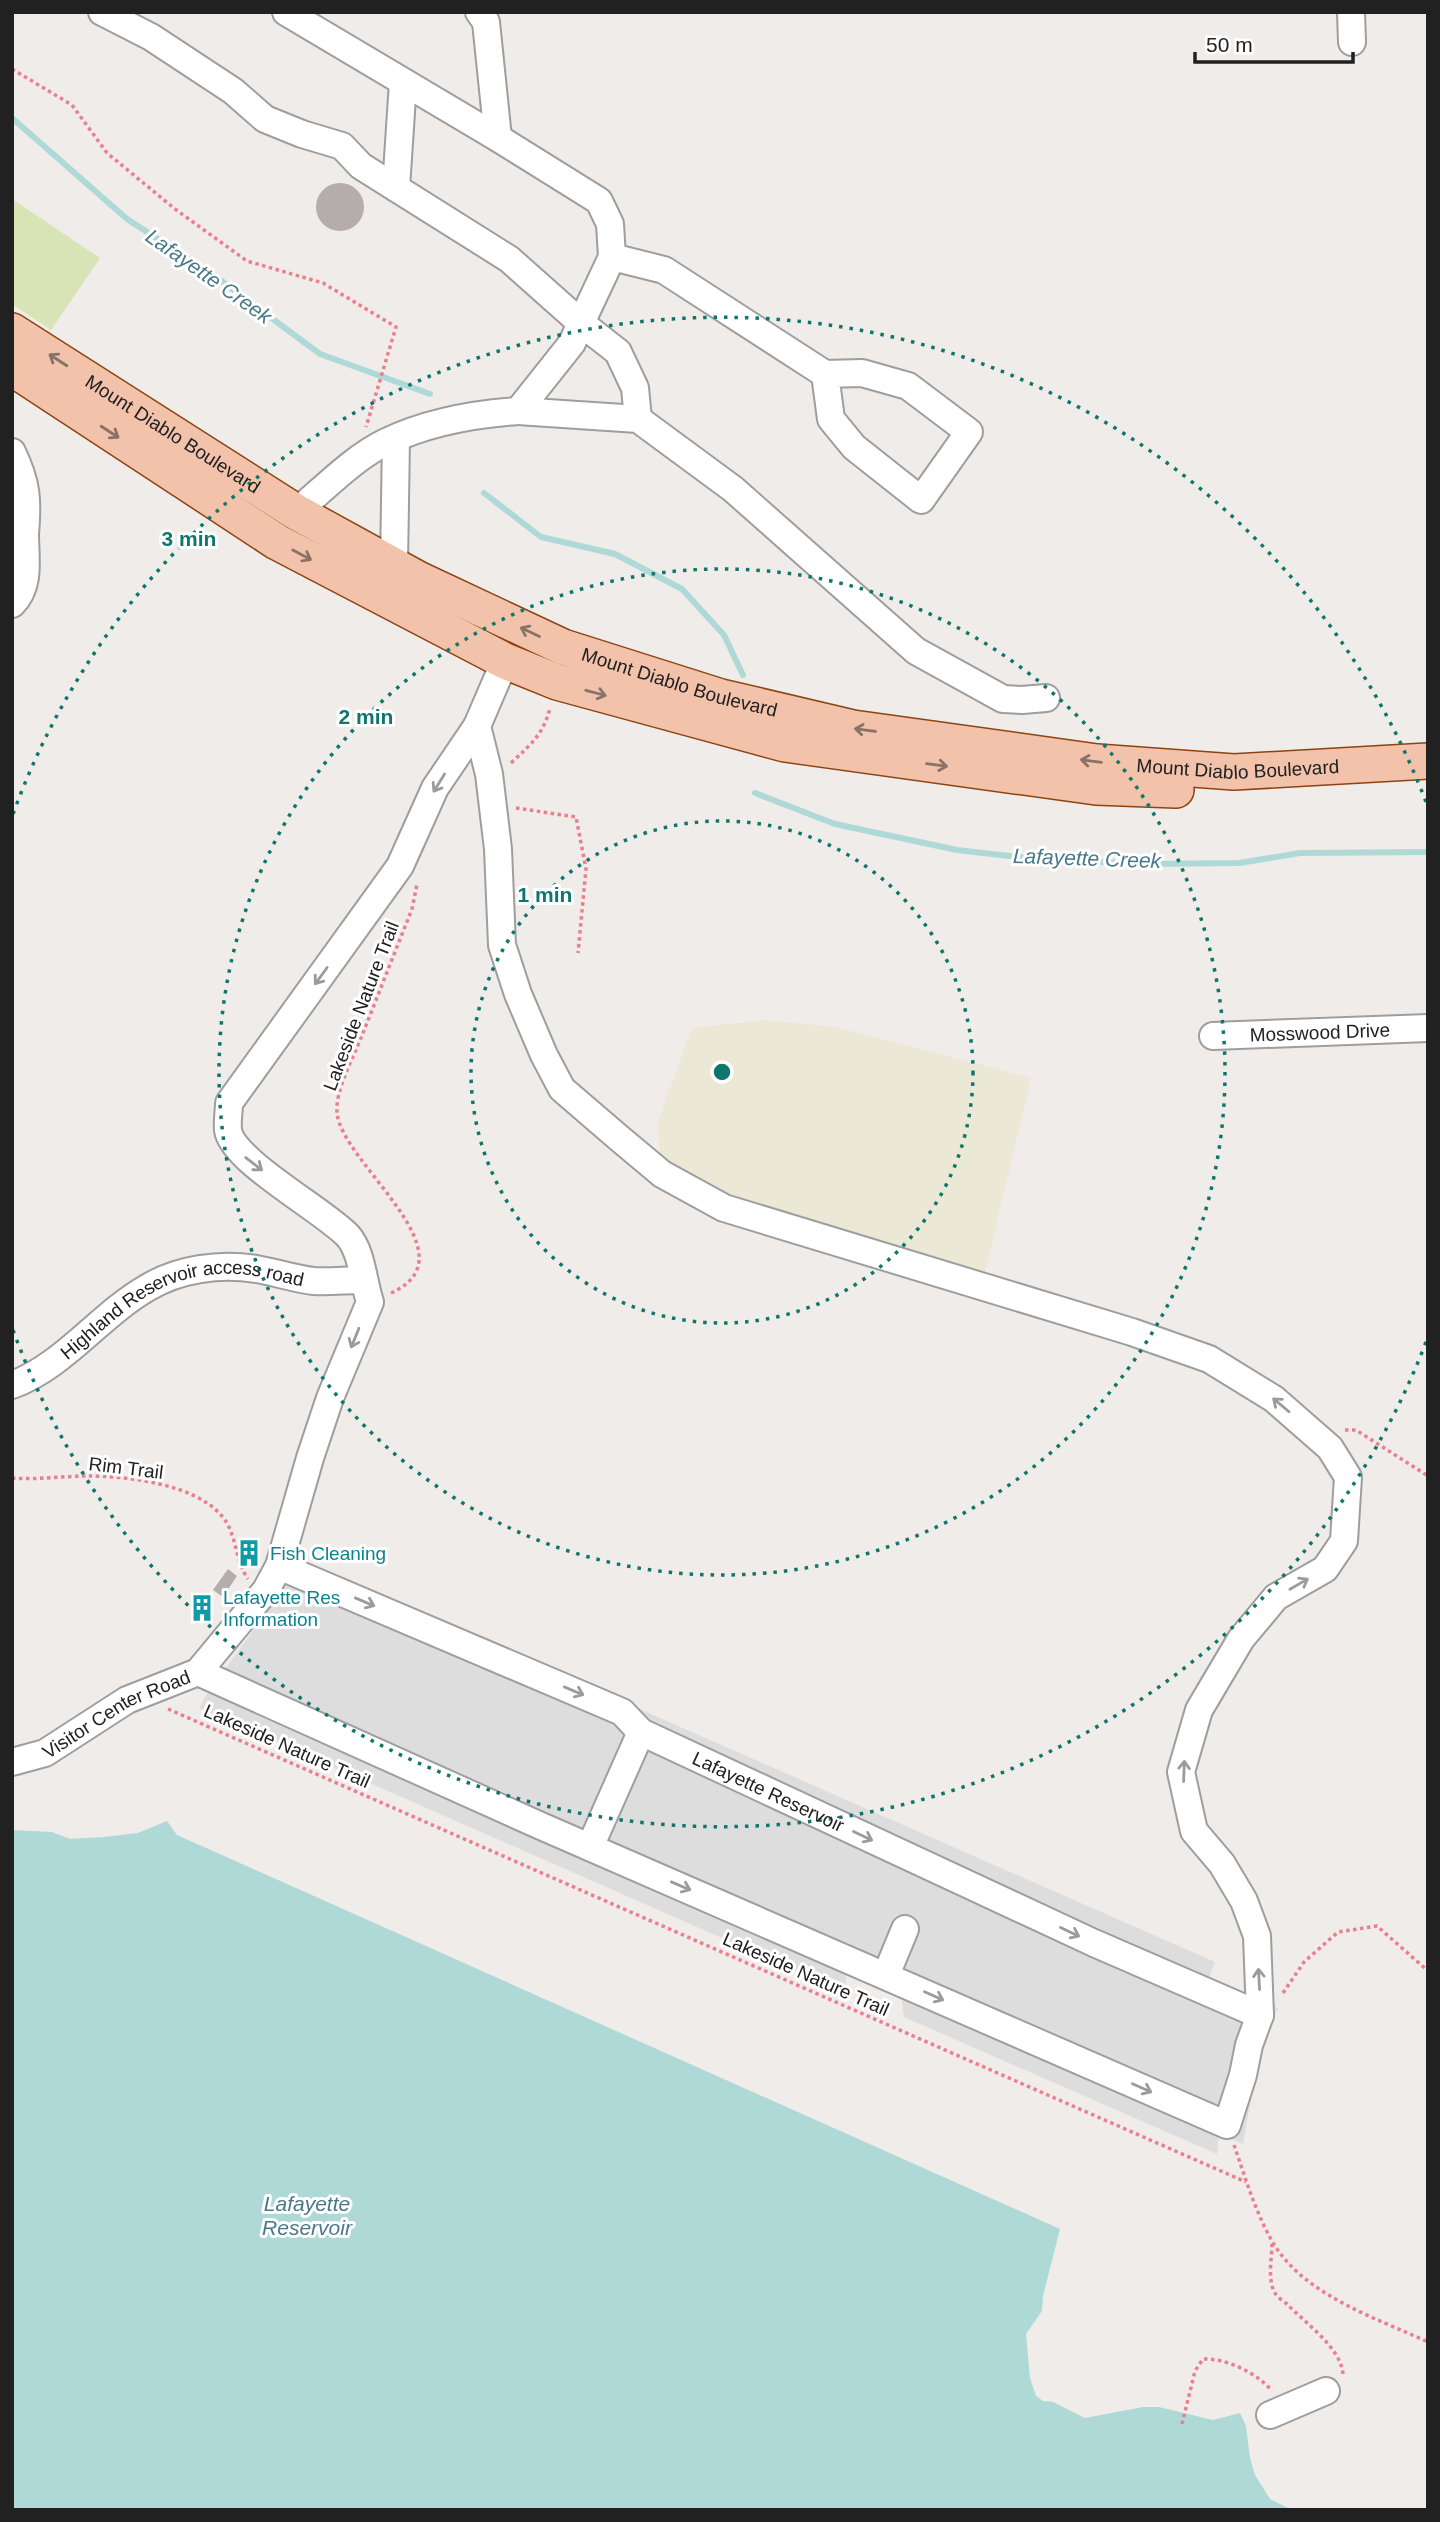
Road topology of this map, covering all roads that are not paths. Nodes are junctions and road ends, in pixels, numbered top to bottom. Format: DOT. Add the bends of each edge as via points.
graph roads {
  1 [pos="102,12"];
  2 [pos="286,12"];
  3 [pos="479,12"];
  4 [pos="1351,12"];
  5 [pos="1352,42"];
  6 [pos="403,82"];
  7 [pos="498,138"];
  8 [pos="396,188"];
  9 [pos="612,257"];
  10 [pos="581,323"];
  11 [pos="12,331"];
  12 [pos="825,374"];
  13 [pos="15,375"];
  14 [pos="517,411"];
  15 [pos="638,419"];
  16 [pos="396,439"];
  17 [pos="12,452"];
  18 [pos="296,512"];
  19 [pos="19,529"];
  20 [pos="394,565"];
  21 [pos="437,587"];
  22 [pos="12,604"];
  23 [pos="505,661"];
  24 [pos="627,668"];
  25 [pos="1046,698"];
  26 [pos="477,726"];
  27 [pos="1428,761"];
  28 [pos="1428,783"];
  29 [pos="1428,1028"];
  30 [pos="1213,1036"];
  31 [pos="366,1291"];
  32 [pos="12,1385"];
  33 [pos="279,1566"];
  34 [pos="198,1672"];
  35 [pos="641,1732"];
  36 [pos="12,1762"];
  37 [pos="590,1847"];
  38 [pos="905,1928"];
  39 [pos="886,1975"];
  40 [pos="1268,2009"];
  41 [pos="1326,2391"];
  42 [pos="1273,2413"];
  1 -- 8 [label="street" via="151,37 233,91 265,119 342,146 361,166"];
  2 -- 6 [label="street"];
  3 -- 7 [label="street" via="486,22"];
  4 -- 5 [label="street"];
  6 -- 7 [label="street"];
  6 -- 8 [label="street"];
  7 -- 9 [label="street" via="599,201 610,224"];
  8 -- 10 [label="street" via="509,259"];
  9 -- 10 [label="street"];
  9 -- 12 [label="street" via="664,270"];
  10 -- 14 [label="street" via="572,343"];
  10 -- 15 [label="street" via="618,352 635,388"];
  18 -- 11 [label="main road, Mount Diablo Boulevard, one-way"];
  12 -- 12 [label="street" via="862,373 908,386 969,432 921,500 854,447 831,419"];
  13 -- 23 [label="main road, Mount Diablo Boulevard, one-way" via="277,542"];
  14 -- 15 [label="street"];
  14 -- 16 [label="street" via="477,413"];
  15 -- 25 [label="street" via="733,489 916,651 1003,699"];
  16 -- 18 [label="street" via="353,465"];
  16 -- 20 [label="street"];
  17 -- 19 [label="street" via="28,502"];
  18 -- 20 [label="main road, Mount Diablo Boulevard"];
  19 -- 22 [label="street" via="26,579 21,596"];
  20 -- 21 [label="main road, Mount Diablo Boulevard"];
  21 -- 23 [label="street"];
  24 -- 21 [label="main road, Mount Diablo Boulevard, one-way" via="564,648"];
  23 -- 24 [label="street"];
  23 -- 26 [label="street"];
  23 -- 28 [label="main road, Mount Diablo Boulevard, one-way" via="557,682 785,744 1096,787 1241,793"];
  27 -- 24 [label="main road, Mount Diablo Boulevard, one-way" via="1234,772 1097,762 853,728 721,697"];
  26 -- 31 [label="street, one-way" via="435,788 400,866 229,1103 228,1132 245,1157 348,1236 360,1256"];
  40 -- 26 [label="street, one-way" via="1257,1936 1244,1901 1222,1864 1194,1831 1181,1772 1199,1710 1241,1639 1276,1597 1325,1569 1344,1541 1348,1477 1330,1448 1274,1399 1209,1359 724,1208 662,1174 562,1090 518,994 502,945 493,804"];
  29 -- 30 [label="street, Mosswood Drive"];
  31 -- 32 [label="street, Highland Reservoir access road" via="253,1268 219,1266 184,1273 148,1287 62,1355"];
  31 -- 33 [label="street, Visitor Center Road, one-way"];
  33 -- 34 [label="street, Visitor Center Road" via="255,1580"];
  33 -- 35 [label="street, Lafayette Reservoir, one-way" via="622,1712"];
  34 -- 36 [label="street, Visitor Center Road" via="138,1695 45,1753"];
  34 -- 37 [label="street"];
  35 -- 37 [label="street"];
  35 -- 40 [label="street, Lafayette Reservoir, one-way" via="1094,1943"];
  37 -- 39 [label="street, one-way"];
  38 -- 39 [label="street"];
  39 -- 40 [label="street, one-way" via="1227,2125 1249,2045"];
  41 -- 42 [label="street"];
}
